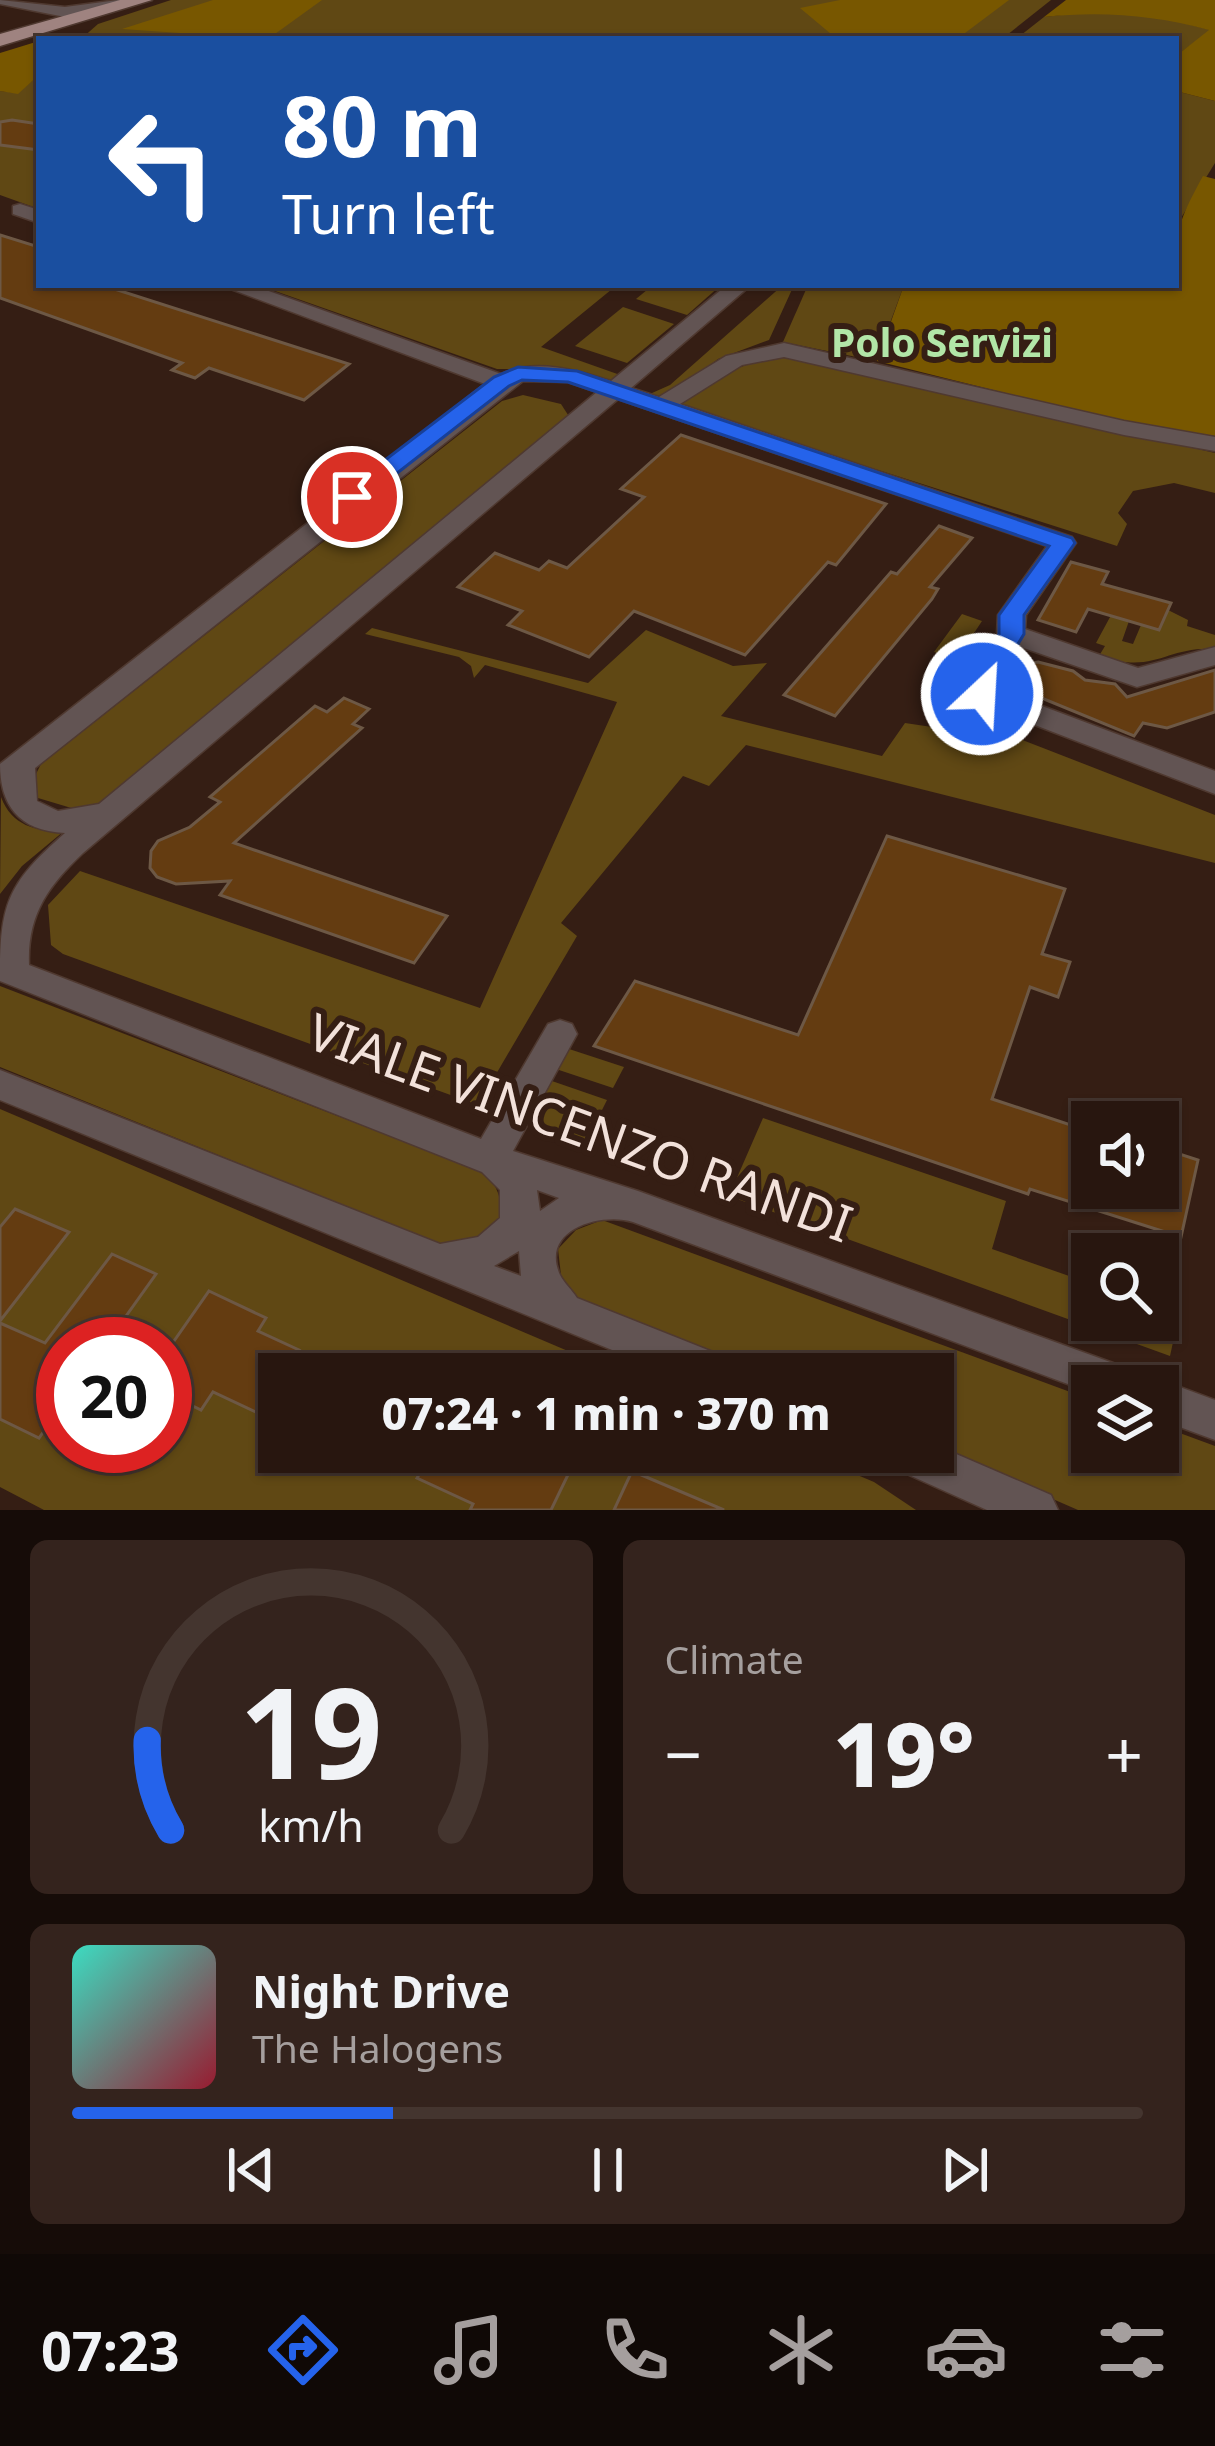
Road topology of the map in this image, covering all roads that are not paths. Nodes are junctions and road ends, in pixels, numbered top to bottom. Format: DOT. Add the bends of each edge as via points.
graph roads {
  1 [pos="3,0"];
  2 [pos="140,3"];
  3 [pos="0,40"];
  4 [pos="239,288"];
  5 [pos="737,288"];
  6 [pos="494,388"];
  7 [pos="616,392"];
  8 [pos="662,407"];
  9 [pos="584,418"];
  10 [pos="1215,444"];
  11 [pos="1011,634"];
  12 [pos="1215,656"];
  13 [pos="1159,762"];
  14 [pos="1215,765"];
  15 [pos="10,772"];
  16 [pos="1215,783"];
  17 [pos="112,811"];
  18 [pos="7,970"];
  19 [pos="560,1034"];
  20 [pos="0,1085"];
  21 [pos="491,1159"];
  22 [pos="630,1205"];
  23 [pos="443,1260"];
  24 [pos="575,1314"];
  25 [pos="668,1353"];
  26 [pos="1071,1367"];
  27 [pos="1179,1407"];
  28 [pos="1215,1420"];
  29 [pos="936,1473"];
  30 [pos="951,1473"];
  31 [pos="974,1510"];
  32 [pos="1036,1510"];
  1 -- 2 [label="street" via="65,12"];
  2 -- 3 [label="main road"];
  4 -- 6 [label="street"];
  5 -- 7 [label="street"];
  6 -- 7 [label="street" via="518,374 554,373"];
  6 -- 9 [label="street" via="559,395"];
  6 -- 15 [label="street"];
  7 -- 8 [label="street"];
  7 -- 9 [label="street"];
  8 -- 10 [label="street" via="720,366 784,350"];
  8 -- 11 [label="street" via="1064,543 1012,615"];
  9 -- 17 [label="street"];
  11 -- 12 [label="street" via="1137,678"];
  11 -- 13 [label="street" via="982,694"];
  13 -- 14 [label="street"];
  13 -- 16 [label="street"];
  15 -- 17 [label="street" via="18,798 38,818 76,822"];
  17 -- 18 [label="street" via="30,885 14,917"];
  18 -- 21 [label="street, VIALE VINCENZO RANDI"];
  19 -- 21 [label="street"];
  20 -- 23 [label="street"];
  21 -- 22 [label="street, VIALE VINCENZO RANDI"];
  21 -- 23 [label="street" via="518,1181 515,1228 488,1251"];
  22 -- 24 [label="street" via="590,1201 542,1234 536,1252 544,1288"];
  22 -- 26 [label="street, VIALE VINCENZO RANDI"];
  23 -- 24 [label="street"];
  24 -- 25 [label="street"];
  27 -- 28 [label="street"];
  29 -- 31 [label="street"];
  30 -- 32 [label="street"];
}
